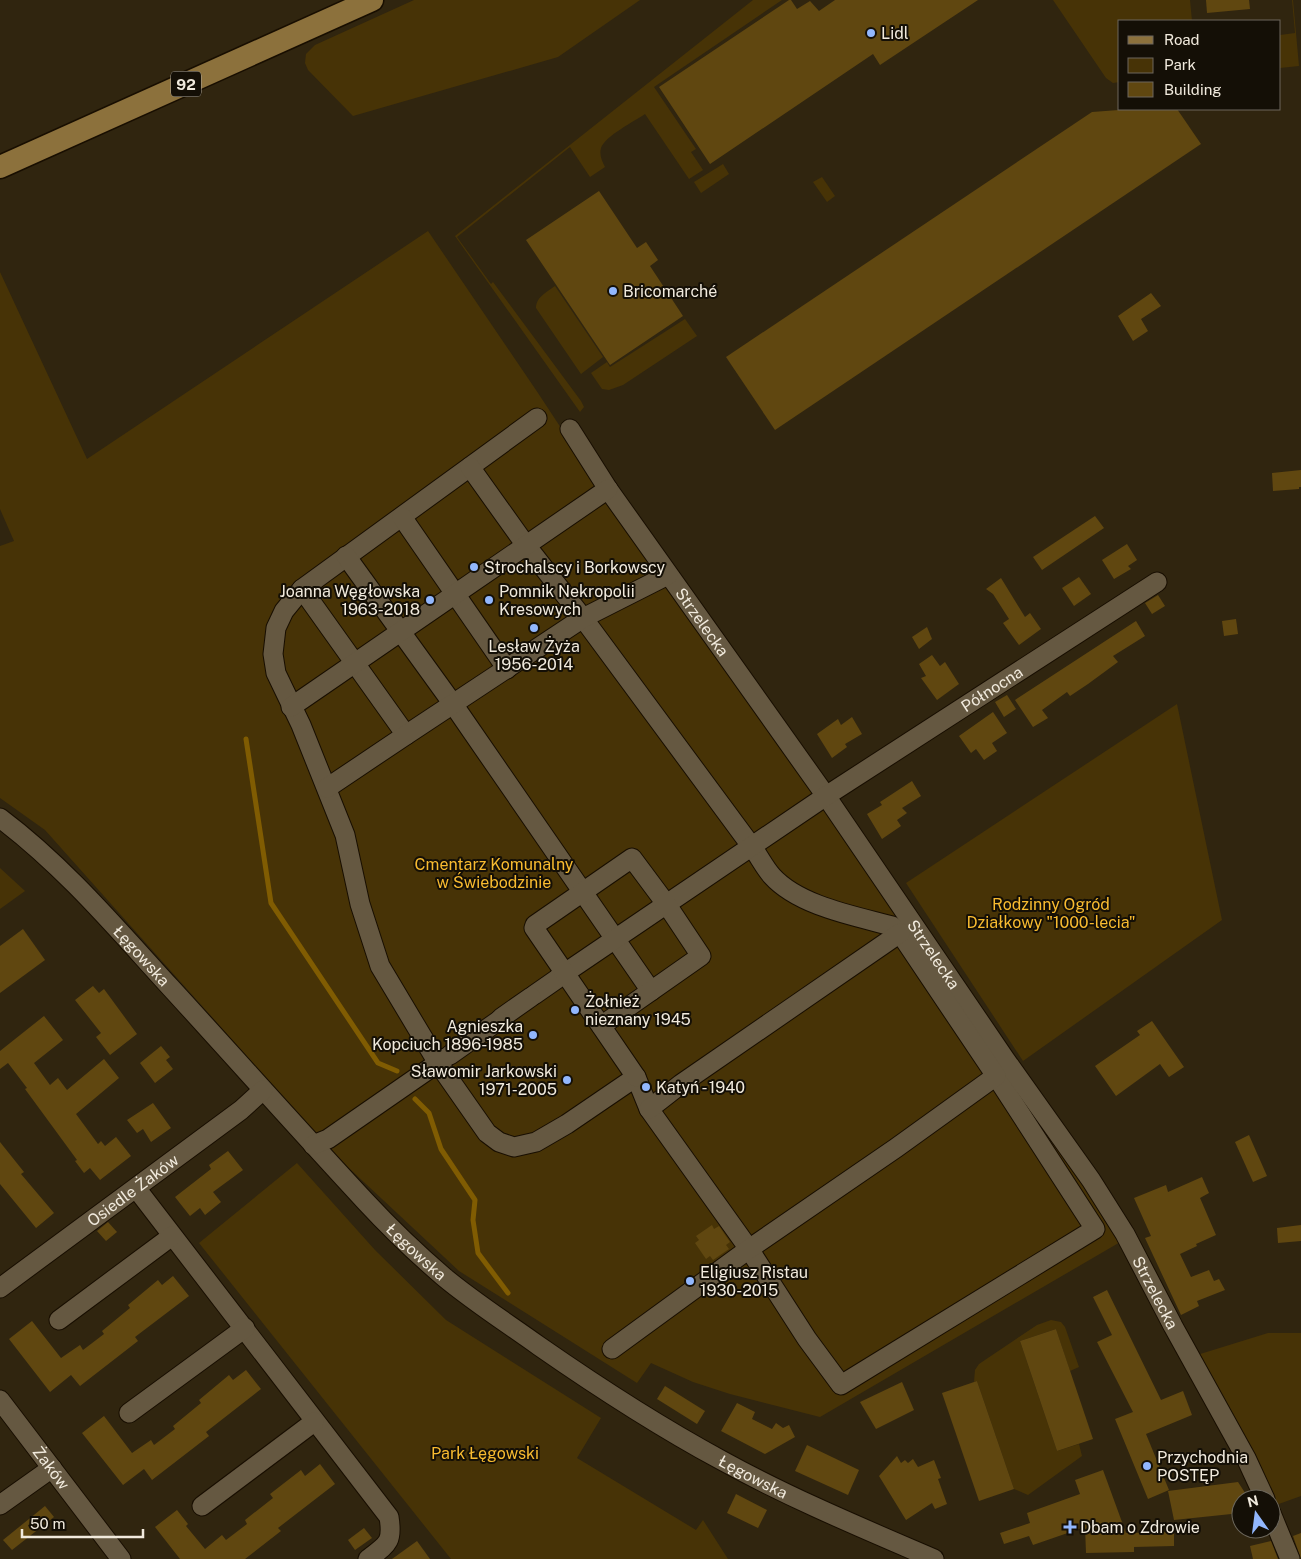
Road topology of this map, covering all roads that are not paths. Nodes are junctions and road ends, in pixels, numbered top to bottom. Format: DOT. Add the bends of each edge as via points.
graph roads {
  1 [pos="372,0"];
  2 [pos="0,167"];
  3 [pos="537,418"];
  4 [pos="570,429"];
  5 [pos="470,467"];
  6 [pos="608,489"];
  7 [pos="402,517"];
  8 [pos="526,544"];
  9 [pos="346,556"];
  10 [pos="668,575"];
  11 [pos="1157,582"];
  12 [pos="302,588"];
  13 [pos="455,594"];
  14 [pos="583,618"];
  15 [pos="400,632"];
  16 [pos="356,664"];
  17 [pos="506,669"];
  18 [pos="453,704"];
  19 [pos="291,707"];
  20 [pos="406,735"];
  21 [pos="328,788"];
  22 [pos="826,796"];
  23 [pos="0,818"];
  24 [pos="752,847"];
  25 [pos="583,892"];
  26 [pos="667,905"];
  27 [pos="900,932"];
  28 [pos="616,939"];
  29 [pos="561,977"];
  30 [pos="651,991"];
  31 [pos="601,1026"];
  32 [pos="444,1059"];
  33 [pos="1003,1071"];
  34 [pos="636,1077"];
  35 [pos="263,1090"];
  36 [pos="649,1109"];
  37 [pos="314,1145"];
  38 [pos="136,1188"];
  39 [pos="172,1236"];
  40 [pos="749,1249"];
  41 [pos="0,1288"];
  42 [pos="59,1320"];
  43 [pos="245,1328"];
  44 [pos="612,1349"];
  45 [pos="0,1400"];
  46 [pos="128,1413"];
  47 [pos="314,1422"];
  48 [pos="52,1468"];
  49 [pos="1260,1489"];
  50 [pos="0,1505"];
  51 [pos="202,1506"];
  52 [pos="1281,1537"];
  53 [pos="121,1559"];
  54 [pos="368,1559"];
  55 [pos="934,1559"];
  56 [pos="1290,1559"];
  1 -- 2 [label="main road, 92"];
  3 -- 5 [label="street"];
  4 -- 6 [label="street, Strzelecka"];
  5 -- 7 [label="street"];
  5 -- 8 [label="street"];
  6 -- 8 [label="street"];
  6 -- 10 [label="street, Strzelecka"];
  7 -- 9 [label="street"];
  7 -- 13 [label="street"];
  8 -- 13 [label="street"];
  8 -- 14 [label="street"];
  9 -- 12 [label="street"];
  9 -- 15 [label="street"];
  10 -- 14 [label="street"];
  10 -- 22 [label="street, Strzelecka"];
  11 -- 22 [label="street, Północna"];
  12 -- 16 [label="street"];
  12 -- 19 [label="street" via="276,628 273,654 276,673"];
  13 -- 15 [label="street"];
  13 -- 17 [label="street"];
  14 -- 17 [label="street"];
  14 -- 24 [label="street"];
  15 -- 16 [label="street"];
  15 -- 18 [label="street"];
  16 -- 19 [label="street"];
  16 -- 20 [label="street"];
  17 -- 18 [label="street"];
  18 -- 20 [label="street"];
  18 -- 25 [label="street"];
  19 -- 21 [label="street"];
  20 -- 21 [label="street"];
  21 -- 32 [label="street" via="345,834 360,904 380,966"];
  22 -- 24 [label="street, Północna"];
  22 -- 33 [label="street, Strzelecka"];
  23 -- 35 [label="street, Łęgowska" via="50,860 117,928"];
  24 -- 26 [label="street, Północna"];
  24 -- 27 [label="street" via="785,887 820,906 892,926"];
  25 -- 26 [label="street" via="632,858"];
  25 -- 28 [label="street"];
  25 -- 29 [label="street" via="535,924 534,928"];
  26 -- 28 [label="street, Północna"];
  26 -- 30 [label="street" via="701,956"];
  27 -- 33 [label="street"];
  27 -- 36 [label="street"];
  28 -- 29 [label="street, Północna"];
  28 -- 30 [label="street"];
  29 -- 31 [label="street"];
  29 -- 32 [label="street, Północna"];
  30 -- 31 [label="street"];
  31 -- 34 [label="street"];
  32 -- 34 [label="street" via="487,1133 514,1147 536,1142"];
  32 -- 37 [label="street, Północna" via="328,1139"];
  33 -- 40 [label="street"];
  33 -- 40 [label="street" via="1094,1229 841,1385"];
  33 -- 49 [label="street, Strzelecka" via="1091,1180 1125,1234"];
  34 -- 36 [label="street"];
  35 -- 37 [label="street, Łęgowska"];
  35 -- 38 [label="street, Osiedle Żaków"];
  36 -- 40 [label="street"];
  37 -- 55 [label="street, Łęgowska" via="403,1241 445,1278 566,1365 721,1460 818,1508"];
  38 -- 39 [label="street"];
  38 -- 41 [label="street, Osiedle Żaków"];
  39 -- 42 [label="street"];
  39 -- 43 [label="street"];
  40 -- 44 [label="street"];
  43 -- 46 [label="street"];
  43 -- 47 [label="street"];
  45 -- 48 [label="street, Żaków"];
  47 -- 51 [label="street"];
  47 -- 54 [label="street" via="388,1516 390,1535 387,1545"];
  48 -- 50 [label="street"];
  48 -- 53 [label="street, Żaków"];
  52 -- 56 [label="street"];
}
